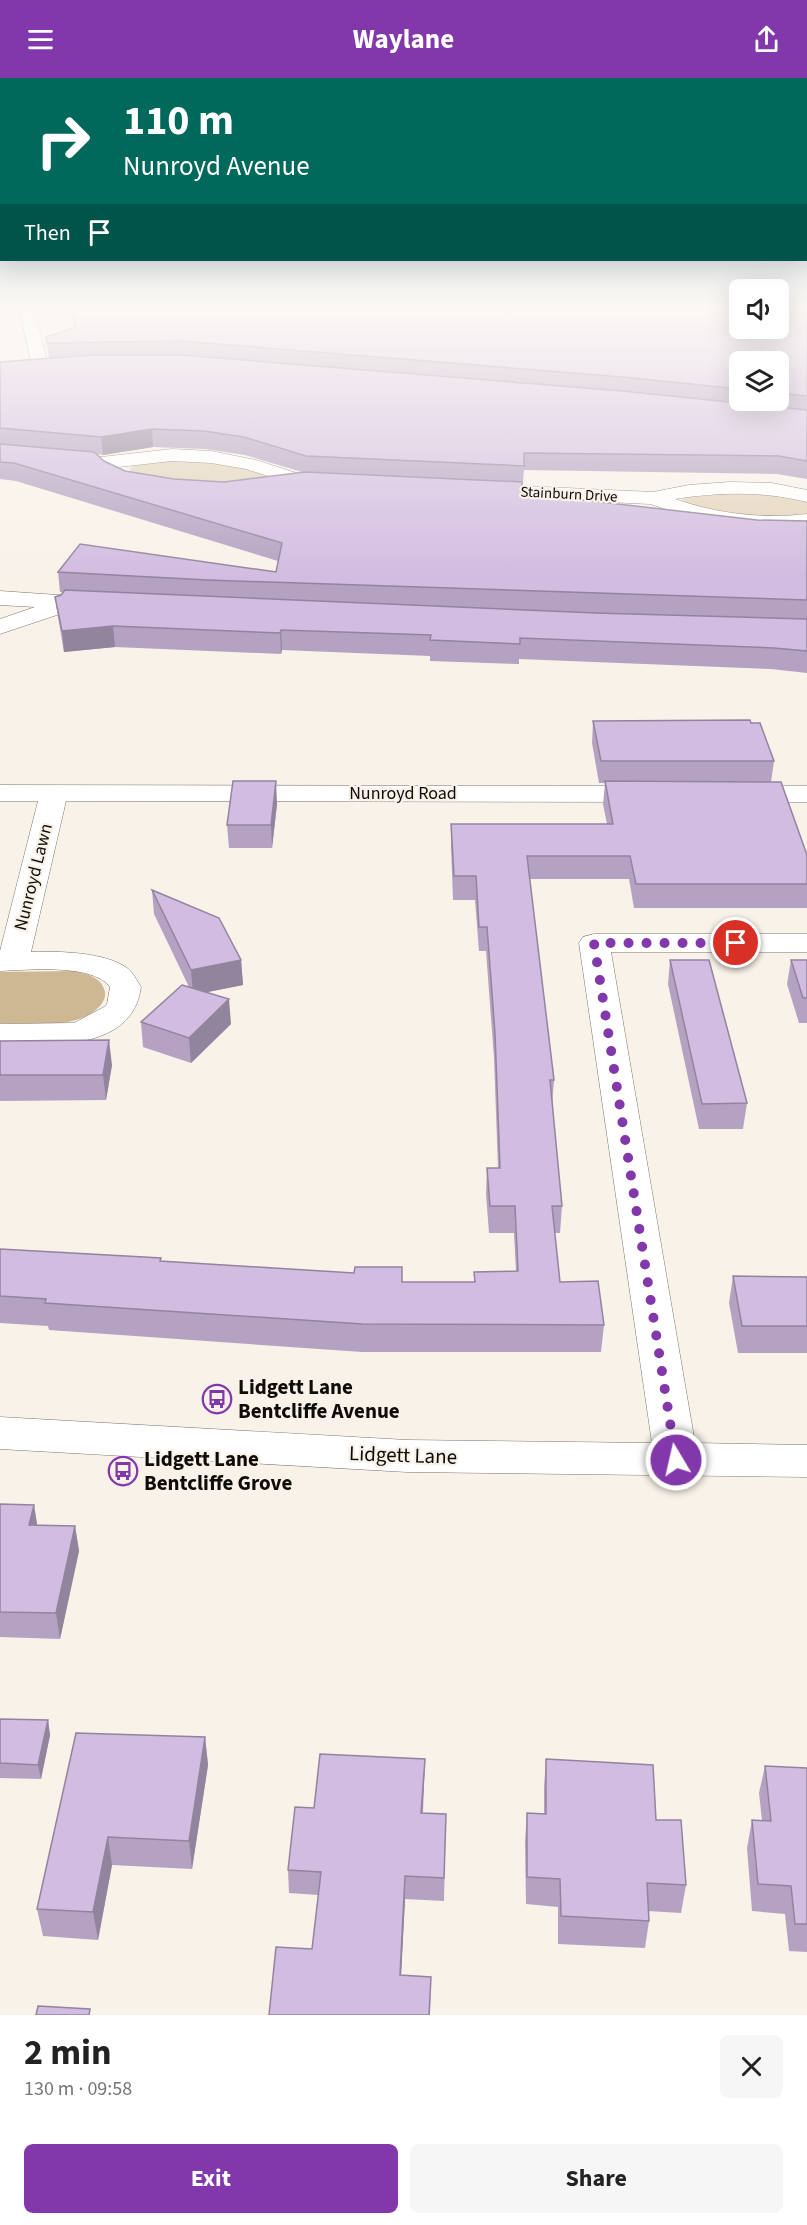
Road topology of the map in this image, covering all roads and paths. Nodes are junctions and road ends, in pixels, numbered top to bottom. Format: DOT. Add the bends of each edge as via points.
graph roads {
  1 [pos="0,453"];
  2 [pos="103,463"];
  3 [pos="124,478"];
  4 [pos="305,482"];
  5 [pos="328,483"];
  6 [pos="262,488"];
  7 [pos="456,489"];
  8 [pos="807,496"];
  9 [pos="653,498"];
  10 [pos="807,520"];
  11 [pos="0,598"];
  12 [pos="71,603"];
  13 [pos="128,606"];
  14 [pos="0,627"];
  15 [pos="0,793"];
  16 [pos="54,793"];
  17 [pos="676,794"];
  18 [pos="711,794"];
  19 [pos="807,794"];
  20 [pos="807,942"];
  21 [pos="7,962"];
  22 [pos="0,1034"];
  23 [pos="0,1433"];
  24 [pos="676,1460"];
  25 [pos="807,1461"];
  1 -- 2 [label="street"];
  2 -- 3 [label="street"];
  2 -- 4 [label="street" via="153,455 206,457 277,471"];
  4 -- 5 [label="street"];
  4 -- 6 [label="street"];
  7 -- 9 [label="street, Stainburn Drive"];
  8 -- 9 [label="street, Stainburn Drive" via="716,488"];
  9 -- 10 [label="street, Stainburn Drive" via="707,516 747,521"];
  11 -- 12 [label="street"];
  12 -- 13 [label="street"];
  12 -- 14 [label="street"];
  15 -- 16 [label="street, Nunroyd Road"];
  16 -- 17 [label="street, Nunroyd Road"];
  16 -- 21 [label="street, Nunroyd Lawn"];
  18 -- 19 [label="street"];
  20 -- 24 [label="street" via="594,943"];
  21 -- 22 [label="street, Nunroyd Lawn" via="49,959 99,967 114,973 123,982 126,993 123,1005 113,1016 88,1028 57,1034"];
  23 -- 24 [label="street, Lidgett Lane" via="407,1456"];
  24 -- 25 [label="street, Lidgett Lane"];
}
